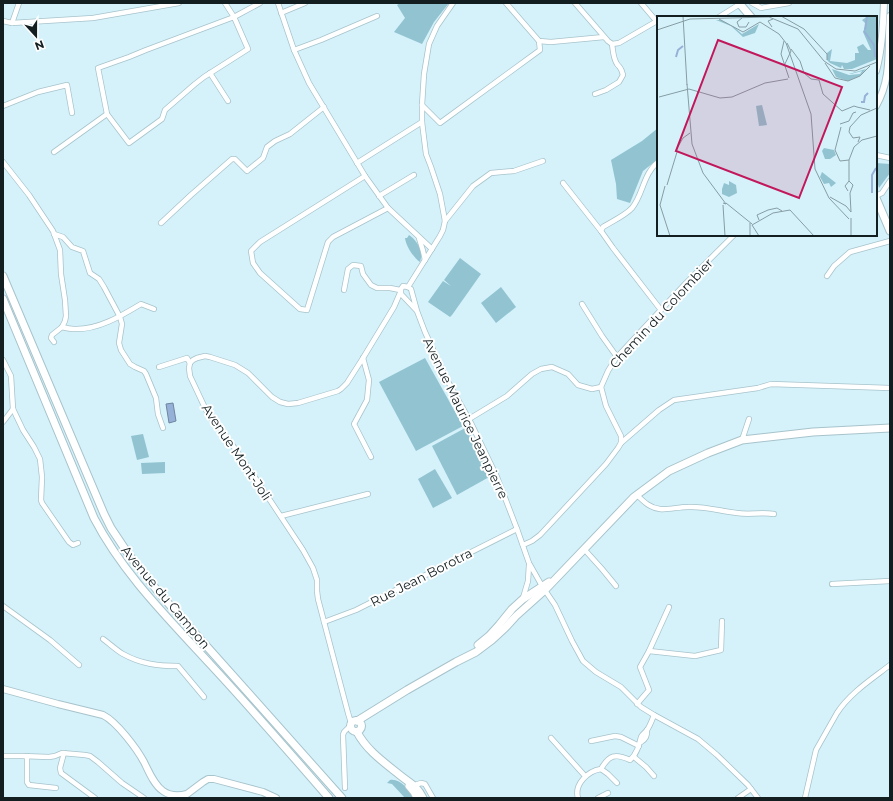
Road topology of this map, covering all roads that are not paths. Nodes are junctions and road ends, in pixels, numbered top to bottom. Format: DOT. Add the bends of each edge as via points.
graph roads {
  1 [pos="19,3"];
  2 [pos="179,3"];
  3 [pos="225,3"];
  4 [pos="260,3"];
  5 [pos="278,3"];
  6 [pos="305,3"];
  7 [pos="453,3"];
  8 [pos="506,3"];
  9 [pos="575,3"];
  10 [pos="641,3"];
  11 [pos="788,3"];
  12 [pos="884,3"];
  13 [pos="739,4"];
  14 [pos="752,4"];
  15 [pos="281,13"];
  16 [pos="377,16"];
  17 [pos="721,16"];
  18 [pos="750,16"];
  19 [pos="234,17"];
  20 [pos="890,18"];
  21 [pos="3,21"];
  22 [pos="657,22"];
  23 [pos="12,23"];
  24 [pos="883,30"];
  25 [pos="890,30"];
  26 [pos="604,36"];
  27 [pos="539,41"];
  28 [pos="612,44"];
  29 [pos="294,50"];
  30 [pos="877,67"];
  31 [pos="210,73"];
  32 [pos="595,94"];
  33 [pos="228,101"];
  34 [pos="877,104"];
  35 [pos="422,105"];
  36 [pos="3,106"];
  37 [pos="324,107"];
  38 [pos="72,113"];
  39 [pos="107,114"];
  40 [pos="422,122"];
  41 [pos="54,152"];
  42 [pos="877,155"];
  43 [pos="890,158"];
  44 [pos="543,161"];
  45 [pos="3,162"];
  46 [pos="357,163"];
  47 [pos="657,163"];
  48 [pos="414,175"];
  49 [pos="365,176"];
  50 [pos="890,181"];
  51 [pos="563,183"];
  52 [pos="379,196"];
  53 [pos="877,196"];
  54 [pos="877,199"];
  55 [pos="388,208"];
  56 [pos="445,221"];
  57 [pos="161,223"];
  58 [pos="601,231"];
  59 [pos="890,231"];
  60 [pos="54,234"];
  61 [pos="733,236"];
  62 [pos="419,237"];
  63 [pos="890,241"];
  64 [pos="432,249"];
  65 [pos="425,260"];
  66 [pos="3,276"];
  67 [pos="827,276"];
  68 [pos="408,286"];
  69 [pos="344,290"];
  70 [pos="400,291"];
  71 [pos="411,292"];
  72 [pos="404,297"];
  73 [pos="3,299"];
  74 [pos="582,304"];
  75 [pos="394,306"];
  76 [pos="154,309"];
  77 [pos="661,310"];
  78 [pos="417,311"];
  79 [pos="120,317"];
  80 [pos="62,327"];
  81 [pos="54,342"];
  82 [pos="617,357"];
  83 [pos="363,358"];
  84 [pos="3,360"];
  85 [pos="190,363"];
  86 [pos="159,367"];
  87 [pos="601,387"];
  88 [pos="890,388"];
  89 [pos="13,409"];
  90 [pos="469,419"];
  91 [pos="749,419"];
  92 [pos="3,422"];
  93 [pos="163,428"];
  94 [pos="890,428"];
  95 [pos="742,440"];
  96 [pos="621,443"];
  97 [pos="371,458"];
  98 [pos="368,494"];
  99 [pos="637,495"];
  100 [pos="774,514"];
  101 [pos="281,516"];
  102 [pos="517,529"];
  103 [pos="78,543"];
  104 [pos="523,545"];
  105 [pos="584,549"];
  106 [pos="529,563"];
  107 [pos="890,581"];
  108 [pos="832,584"];
  109 [pos="616,586"];
  110 [pos="543,588"];
  111 [pos="522,599"];
  112 [pos="3,606"];
  113 [pos="669,607"];
  114 [pos="722,621"];
  115 [pos="324,622"];
  116 [pos="104,639"];
  117 [pos="649,651"];
  118 [pos="456,662"];
  119 [pos="890,664"];
  120 [pos="79,665"];
  121 [pos="3,689"];
  122 [pos="204,697"];
  123 [pos="637,704"];
  124 [pos="654,716"];
  125 [pos="353,723"];
  126 [pos="551,738"];
  127 [pos="591,741"];
  128 [pos="640,744"];
  129 [pos="64,753"];
  130 [pos="3,756"];
  131 [pos="27,756"];
  132 [pos="634,757"];
  133 [pos="601,769"];
  134 [pos="585,776"];
  135 [pos="654,776"];
  136 [pos="403,778"];
  137 [pos="617,783"];
  138 [pos="415,786"];
  139 [pos="56,788"];
  140 [pos="344,788"];
  141 [pos="751,789"];
  142 [pos="608,793"];
  143 [pos="806,797"];
  144 [pos="95,798"];
  145 [pos="144,798"];
  146 [pos="276,798"];
  147 [pos="329,798"];
  148 [pos="342,798"];
  149 [pos="417,798"];
  150 [pos="423,798"];
  151 [pos="433,798"];
  152 [pos="578,798"];
  153 [pos="598,798"];
  154 [pos="738,798"];
  155 [pos="758,798"];
  1 -- 23 [label="street"];
  2 -- 23 [label="street" via="92,18"];
  3 -- 19 [label="street"];
  4 -- 19 [label="street"];
  5 -- 15 [label="street"];
  6 -- 15 [label="street"];
  7 -- 35 [label="street" via="437,26 429,44"];
  8 -- 27 [label="street"];
  9 -- 26 [label="street"];
  10 -- 22 [label="street"];
  11 -- 14 [label="street" via="761,8"];
  12 -- 24 [label="street"];
  13 -- 17 [label="street"];
  13 -- 18 [label="main road"];
  15 -- 29 [label="street"];
  16 -- 29 [label="street"];
  19 -- 31 [label="street" via="248,49"];
  19 -- 39 [label="street" via="98,68"];
  20 -- 25 [label="street"];
  21 -- 23 [label="street"];
  22 -- 28 [label="street" via="619,43"];
  24 -- 25 [label="street"];
  24 -- 30 [label="street"];
  25 -- 34 [label="street" via="887,76"];
  26 -- 27 [label="street"];
  26 -- 28 [label="street"];
  27 -- 35 [label="street" via="540,50 440,123"];
  28 -- 32 [label="street" via="614,56 623,75 619,82"];
  29 -- 37 [label="street" via="309,83"];
  31 -- 33 [label="street"];
  31 -- 39 [label="street" via="165,110 162,119 129,143"];
  35 -- 40 [label="street"];
  36 -- 38 [label="street" via="38,92 67,85"];
  37 -- 46 [label="street"];
  37 -- 57 [label="street" via="290,134 274,141 263,158 247,170 232,159"];
  39 -- 41 [label="street"];
  40 -- 46 [label="street"];
  40 -- 56 [label="street" via="426,154 440,194"];
  42 -- 43 [label="street"];
  44 -- 56 [label="street" via="514,171 492,173 473,186"];
  45 -- 60 [label="street" via="29,195"];
  46 -- 49 [label="street"];
  47 -- 58 [label="street" via="648,173 631,209 603,227"];
  48 -- 52 [label="street"];
  49 -- 52 [label="street"];
  49 -- 55 [label="street" via="260,242 251,251 253,263 260,273 300,309 307,310 328,242 333,236"];
  50 -- 53 [label="street"];
  51 -- 58 [label="street"];
  52 -- 55 [label="street"];
  54 -- 59 [label="main road"];
  55 -- 62 [label="street"];
  56 -- 64 [label="street"];
  58 -- 77 [label="street"];
  60 -- 79 [label="street" via="63,237 72,247 83,251 90,273 99,279"];
  60 -- 80 [label="street" via="60,250 66,309"];
  61 -- 77 [label="street, Chemin du Colombier"];
  62 -- 64 [label="street"];
  62 -- 65 [label="street"];
  63 -- 67 [label="street" via="850,252"];
  64 -- 65 [label="street"];
  65 -- 68 [label="street"];
  66 -- 148 [label="main road, Avenue du Campon" via="104,514 129,556 165,600"];
  68 -- 70 [label="street" via="403,286"];
  68 -- 71 [label="street"];
  69 -- 70 [label="street" via="348,269 353,265 360,266 371,285"];
  70 -- 72 [label="street"];
  70 -- 75 [label="street"];
  71 -- 72 [label="street" via="408,297"];
  71 -- 78 [label="street, Avenue Maurice Jeanpierre"];
  72 -- 75 [label="street"];
  72 -- 78 [label="street, Avenue Maurice Jeanpierre"];
  73 -- 147 [label="main road, Avenue du Campon" via="94,518 110,546 153,601"];
  74 -- 82 [label="street"];
  75 -- 83 [label="street"];
  76 -- 79 [label="street" via="141,304"];
  77 -- 82 [label="street, Chemin du Colombier"];
  78 -- 90 [label="street, Avenue Maurice Jeanpierre" via="451,388"];
  79 -- 80 [label="street" via="91,328 72,330"];
  79 -- 93 [label="street" via="120,346 130,364 146,374 156,398"];
  80 -- 81 [label="street" via="52,335"];
  82 -- 87 [label="street, Chemin du Colombier"];
  83 -- 85 [label="street" via="341,389 292,404 280,402 272,397 248,373 235,365 210,356 197,358"];
  83 -- 97 [label="street" via="369,380 367,400 354,424"];
  84 -- 89 [label="street" via="11,376"];
  85 -- 86 [label="street" via="187,358"];
  85 -- 101 [label="street, Avenue Mont-Joli" via="190,376 206,410"];
  87 -- 90 [label="street" via="592,389 578,386 568,374 552,367 541,368 507,396"];
  87 -- 96 [label="street" via="606,406 621,436"];
  88 -- 96 [label="street" via="772,384 674,400"];
  89 -- 92 [label="street"];
  89 -- 103 [label="street" via="40,458 42,503 69,542 74,545"];
  90 -- 102 [label="street, Avenue Maurice Jeanpierre" via="495,471"];
  91 -- 95 [label="street"];
  94 -- 95 [label="main road" via="813,432"];
  95 -- 99 [label="main road" via="669,471"];
  96 -- 104 [label="street" via="606,464 540,535"];
  98 -- 101 [label="street"];
  99 -- 100 [label="street" via="650,507 661,510 688,507 736,513"];
  99 -- 105 [label="main road"];
  101 -- 115 [label="street, Avenue Mont-Joli" via="315,572"];
  102 -- 104 [label="street, Avenue Maurice Jeanpierre"];
  102 -- 115 [label="street, Rue Jean Borotra" via="356,610"];
  104 -- 106 [label="street, Avenue Maurice Jeanpierre"];
  105 -- 109 [label="street"];
  105 -- 110 [label="main road"];
  106 -- 110 [label="street, Avenue Maurice Jeanpierre"];
  106 -- 111 [label="street" via="528,581"];
  107 -- 108 [label="street"];
  110 -- 111 [label="main road"];
  110 -- 118 [label="main road" via="492,640"];
  110 -- 123 [label="street, Avenue Maurice Jeanpierre" via="555,605 583,661 621,687"];
  111 -- 118 [label="main road" via="488,636"];
  112 -- 120 [label="street"];
  113 -- 117 [label="street"];
  114 -- 117 [label="street" via="721,650 695,656"];
  115 -- 125 [label="street, Avenue Mont-Joli" via="348,713"];
  116 -- 122 [label="street" via="122,654 140,661 178,666"];
  117 -- 123 [label="street" via="640,667 649,690"];
  118 -- 125 [label="main road"];
  119 -- 143 [label="street" via="860,688 837,713 816,750"];
  121 -- 146 [label="street" via="108,717 122,731 157,785 168,794 187,794 203,782 214,779"];
  123 -- 124 [label="street, Avenue Maurice Jeanpierre"];
  124 -- 128 [label="street" via="643,733"];
  124 -- 141 [label="street, Avenue Maurice Jeanpierre" via="698,740"];
  125 -- 136 [label="main road" via="352,731 357,732 365,746"];
  125 -- 140 [label="street" via="343,735"];
  126 -- 134 [label="street"];
  127 -- 128 [label="street" via="615,736"];
  128 -- 132 [label="street"];
  129 -- 131 [label="street" via="52,757"];
  129 -- 144 [label="street" via="61,773"];
  129 -- 145 [label="street" via="94,758 122,783"];
  130 -- 131 [label="street"];
  131 -- 139 [label="street" via="27,782"];
  132 -- 133 [label="street" via="630,760 616,756 610,758"];
  132 -- 135 [label="street"];
  133 -- 134 [label="street"];
  133 -- 137 [label="street"];
  134 -- 152 [label="street" via="579,785"];
  136 -- 138 [label="main road"];
  136 -- 149 [label="main road"];
  138 -- 150 [label="main road"];
  138 -- 151 [label="street" via="425,784"];
  141 -- 154 [label="street"];
  141 -- 155 [label="street, Avenue Maurice Jeanpierre"];
  142 -- 153 [label="street"];
}
